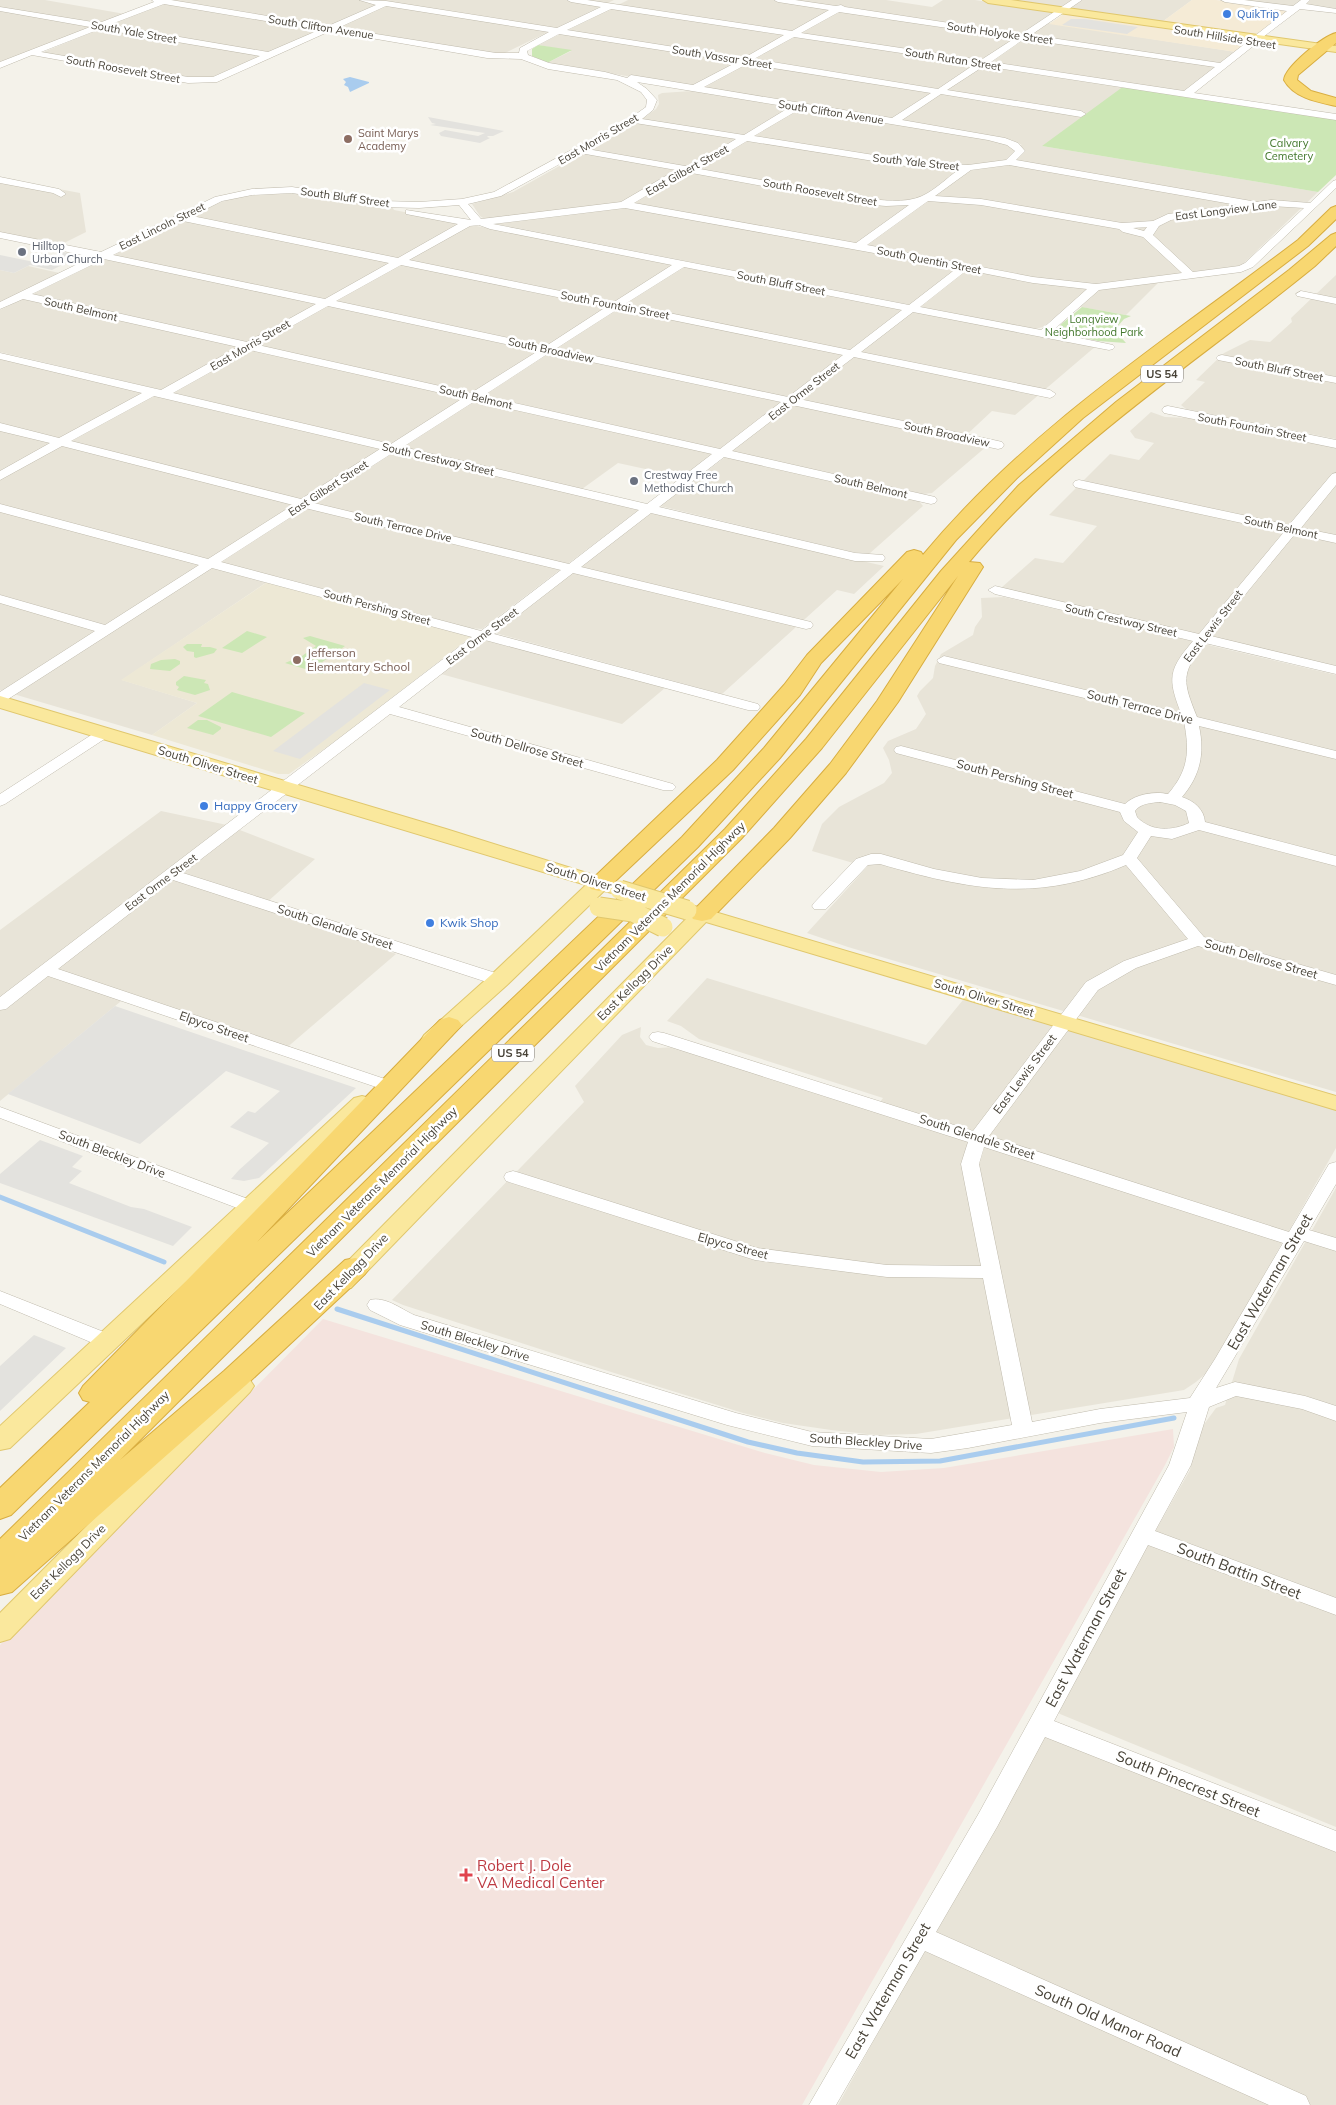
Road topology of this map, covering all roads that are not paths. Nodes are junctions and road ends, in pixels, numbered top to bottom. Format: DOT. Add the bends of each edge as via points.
graph roads {
  1 [pos="161,0"];
  2 [pos="363,0"];
  3 [pos="571,0"];
  4 [pos="622,0"];
  5 [pos="778,0"];
  6 [pos="853,0"];
  7 [pos="988,0"];
  8 [pos="1078,0"];
  9 [pos="1225,0"];
  10 [pos="1306,0"];
  11 [pos="389,2"];
  12 [pos="610,6"];
  13 [pos="1297,8"];
  14 [pos="837,9"];
  15 [pos="1063,10"];
  16 [pos="2,11"];
  17 [pos="1336,11"];
  18 [pos="100,26"];
  19 [pos="329,29"];
  20 [pos="556,31"];
  21 [pos="793,34"];
  22 [pos="1024,36"];
  23 [pos="1336,37"];
  24 [pos="1257,39"];
  25 [pos="533,42"];
  26 [pos="1319,48"];
  27 [pos="33,53"];
  28 [pos="268,55"];
  29 [pos="524,56"];
  30 [pos="1333,57"];
  31 [pos="501,58"];
  32 [pos="744,61"];
  33 [pos="983,63"];
  34 [pos="0,66"];
  35 [pos="1223,66"];
  36 [pos="558,68"];
  37 [pos="1294,71"];
  38 [pos="623,79"];
  39 [pos="692,89"];
  40 [pos="939,92"];
  41 [pos="648,93"];
  42 [pos="1186,94"];
  43 [pos="1336,102"];
  44 [pos="798,106"];
  45 [pos="1082,114"];
  46 [pos="1336,117"];
  47 [pos="633,120"];
  48 [pos="892,122"];
  49 [pos="745,138"];
  50 [pos="579,150"];
  51 [pos="1009,162"];
  52 [pos="968,168"];
  53 [pos="685,169"];
  54 [pos="0,180"];
  55 [pos="1336,183"];
  56 [pos="276,190"];
  57 [pos="61,194"];
  58 [pos="926,198"];
  59 [pos="462,202"];
  60 [pos="397,204"];
  61 [pos="626,204"];
  62 [pos="1258,205"];
  63 [pos="1311,206"];
  64 [pos="1336,210"];
  65 [pos="180,217"];
  66 [pos="480,222"];
  67 [pos="468,223"];
  68 [pos="1154,224"];
  69 [pos="1122,226"];
  70 [pos="0,235"];
  71 [pos="1147,235"];
  72 [pos="1336,238"];
  73 [pos="858,246"];
  74 [pos="103,255"];
  75 [pos="398,261"];
  76 [pos="681,264"];
  77 [pos="964,267"];
  78 [pos="1190,274"];
  79 [pos="1096,287"];
  80 [pos="1301,294"];
  81 [pos="21,295"];
  82 [pos="1336,301"];
  83 [pos="326,302"];
  84 [pos="0,306"];
  85 [pos="617,306"];
  86 [pos="911,308"];
  87 [pos="1043,334"];
  88 [pos="248,346"];
  89 [pos="1109,346"];
  90 [pos="549,349"];
  91 [pos="853,353"];
  92 [pos="0,356"];
  93 [pos="1222,358"];
  94 [pos="1336,380"];
  95 [pos="158,393"];
  96 [pos="1050,394"];
  97 [pos="476,397"];
  98 [pos="791,401"];
  99 [pos="1168,410"];
  100 [pos="0,428"];
  101 [pos="60,442"];
  102 [pos="1336,444"];
  103 [pos="998,445"];
  104 [pos="393,448"];
  105 [pos="724,452"];
  106 [pos="0,476"];
  107 [pos="1336,478"];
  108 [pos="1079,484"];
  109 [pos="931,500"];
  110 [pos="304,504"];
  111 [pos="0,508"];
  112 [pos="650,509"];
  113 [pos="986,514"];
  114 [pos="1292,530"];
  115 [pos="1336,539"];
  116 [pos="878,558"];
  117 [pos="211,564"];
  118 [pos="571,568"];
  119 [pos="995,590"];
  120 [pos="0,600"];
  121 [pos="806,625"];
  122 [pos="107,630"];
  123 [pos="483,635"];
  124 [pos="1200,638"];
  125 [pos="944,660"];
  126 [pos="1336,670"];
  127 [pos="0,700"];
  128 [pos="386,708"];
  129 [pos="754,708"];
  130 [pos="1190,719"];
  131 [pos="1231,730"];
  132 [pos="104,733"];
  133 [pos="1194,739"];
  134 [pos="901,750"];
  135 [pos="1336,755"];
  136 [pos="283,787"];
  137 [pos="668,787"];
  138 [pos="1172,799"];
  139 [pos="0,801"];
  140 [pos="1128,809"];
  141 [pos="1197,825"];
  142 [pos="1147,831"];
  143 [pos="1129,858"];
  144 [pos="1336,862"];
  145 [pos="171,874"];
  146 [pos="609,887"];
  147 [pos="820,906"];
  148 [pos="694,912"];
  149 [pos="565,917"];
  150 [pos="665,938"];
  151 [pos="1198,941"];
  152 [pos="46,970"];
  153 [pos="499,980"];
  154 [pos="1336,980"];
  155 [pos="0,1005"];
  156 [pos="1064,1022"];
  157 [pos="449,1025"];
  158 [pos="658,1037"];
  159 [pos="382,1084"];
  160 [pos="1336,1103"];
  161 [pos="0,1112"];
  162 [pos="978,1138"];
  163 [pos="1336,1168"];
  164 [pos="513,1177"];
  165 [pos="252,1207"];
  166 [pos="1297,1236"];
  167 [pos="1336,1245"];
  168 [pos="355,1268"];
  169 [pos="991,1272"];
  170 [pos="0,1298"];
  171 [pos="377,1305"];
  172 [pos="107,1342"];
  173 [pos="1196,1404"];
  174 [pos="1336,1414"];
  175 [pos="1023,1429"];
  176 [pos="0,1441"];
  177 [pos="0,1491"];
  178 [pos="0,1507"];
  179 [pos="1142,1534"];
  180 [pos="0,1558"];
  181 [pos="0,1583"];
  182 [pos="1336,1607"];
  183 [pos="0,1631"];
  184 [pos="1040,1725"];
  185 [pos="1336,1842"];
  186 [pos="920,1937"];
  187 [pos="822,2105"];
  188 [pos="1297,2105"];
  1 -- 18 [label="street"];
  1 -- 19 [label="street, South Clifton Avenue"];
  2 -- 11 [label="street, South Vassar Street"];
  3 -- 12 [label="street, South Rutan Street"];
  4 -- 12 [label="street"];
  5 -- 14 [label="street, South Holyoke Street"];
  6 -- 14 [label="street"];
  7 -- 15 [label="main road, South Hillside Street"];
  8 -- 15 [label="street"];
  9 -- 13 [label="street"];
  10 -- 13 [label="street"];
  11 -- 19 [label="street"];
  11 -- 20 [label="street, South Vassar Street"];
  12 -- 20 [label="street"];
  12 -- 21 [label="street, South Rutan Street"];
  13 -- 17 [label="street"];
  13 -- 24 [label="street"];
  14 -- 21 [label="street"];
  14 -- 22 [label="street, South Holyoke Street"];
  15 -- 22 [label="street"];
  15 -- 24 [label="main road, South Hillside Street"];
  16 -- 18 [label="street, South Yale Street"];
  18 -- 27 [label="street"];
  18 -- 28 [label="street, South Yale Street"];
  19 -- 28 [label="street"];
  19 -- 31 [label="street, South Clifton Avenue"];
  20 -- 25 [label="street"];
  20 -- 32 [label="street, South Vassar Street"];
  21 -- 32 [label="street"];
  21 -- 33 [label="street, South Rutan Street"];
  22 -- 33 [label="street"];
  22 -- 35 [label="street, South Holyoke Street"];
  23 -- 26 [label="highway"];
  24 -- 26 [label="main road, South Hillside Street"];
  24 -- 35 [label="street"];
  25 -- 29 [label="street" via="523,50"];
  25 -- 31 [label="street"];
  26 -- 30 [label="main road, South Hillside Street"];
  26 -- 37 [label="highway"];
  27 -- 28 [label="street, South Roosevelt Street" via="188,80 214,80"];
  27 -- 34 [label="street"];
  29 -- 31 [label="street, South Clifton Avenue"];
  29 -- 36 [label="street, South Clifton Avenue"];
  30 -- 37 [label="highway"];
  31 -- 36 [label="street, South Clifton Avenue"];
  32 -- 39 [label="street"];
  32 -- 40 [label="street, South Vassar Street"];
  33 -- 40 [label="street"];
  33 -- 42 [label="street, South Rutan Street"];
  35 -- 42 [label="street"];
  36 -- 38 [label="street, South Clifton Avenue"];
  37 -- 43 [label="highway" via="1289,79 1297,89"];
  38 -- 39 [label="street, South Clifton Avenue"];
  38 -- 41 [label="street, South Clifton Avenue"];
  39 -- 41 [label="street"];
  39 -- 44 [label="street, South Clifton Avenue"];
  40 -- 45 [label="street, South Vassar Street"];
  40 -- 48 [label="street"];
  41 -- 47 [label="street, East Morris Street" via="652,100 650,108"];
  42 -- 46 [label="street, South Rutan Street"];
  44 -- 48 [label="street, South Clifton Avenue"];
  44 -- 49 [label="street, East Gilbert Street"];
  47 -- 49 [label="street, South Yale Street"];
  47 -- 50 [label="street, East Morris Street"];
  48 -- 51 [label="street, South Clifton Avenue" via="1014,144 1020,151"];
  49 -- 52 [label="street, South Yale Street" via="918,165"];
  49 -- 53 [label="street, East Gilbert Street" via="695,168"];
  50 -- 53 [label="street, South Roosevelt Street"];
  50 -- 59 [label="street, East Morris Street" via="497,194"];
  51 -- 52 [label="street, South Yale Street"];
  51 -- 62 [label="street, South Yale Street"];
  52 -- 58 [label="street"];
  53 -- 58 [label="street, South Roosevelt Street" via="862,201 909,202"];
  53 -- 61 [label="street, East Gilbert Street"];
  54 -- 57 [label="street"];
  55 -- 63 [label="street"];
  56 -- 60 [label="street, South Bluff Street"];
  56 -- 65 [label="street, East Lincoln Street" via="219,199"];
  58 -- 69 [label="street, South Roosevelt Street" via="981,202"];
  58 -- 73 [label="street"];
  59 -- 60 [label="street, East Morris Street"];
  59 -- 66 [label="street"];
  60 -- 67 [label="street, South Bluff Street" via="399,210"];
  61 -- 66 [label="street, East Gilbert Street" via="567,214"];
  61 -- 73 [label="street, South Quentin Street"];
  62 -- 63 [label="street, East Longview Lane" via="1290,203"];
  62 -- 68 [label="street, East Longview Lane" via="1168,217"];
  63 -- 78 [label="street, South Quentin Street" via="1254,261 1234,270"];
  64 -- 113 [label="highway, Vietnam Veterans Memorial Highway / US 54" via="1303,243 1042,443"];
  65 -- 74 [label="street, East Lincoln Street"];
  65 -- 75 [label="street, South Fountain Street"];
  66 -- 67 [label="street, East Gilbert Street"];
  66 -- 76 [label="street, South Bluff Street"];
  67 -- 75 [label="street, East Morris Street"];
  68 -- 69 [label="street, South Roosevelt Street"];
  68 -- 71 [label="street"];
  69 -- 71 [label="street, South Roosevelt Street"];
  70 -- 74 [label="street, South Broadview"];
  71 -- 78 [label="street"];
  72 -- 113 [label="highway, Vietnam Veterans Memorial Highway / US 54"];
  73 -- 77 [label="street, South Quentin Street"];
  74 -- 81 [label="street, East Lincoln Street"];
  74 -- 83 [label="street, South Broadview"];
  75 -- 83 [label="street, East Morris Street"];
  75 -- 85 [label="street, South Fountain Street"];
  76 -- 85 [label="street, East Gilbert Street"];
  76 -- 86 [label="street, South Bluff Street"];
  77 -- 79 [label="street, South Quentin Street" via="1033,280"];
  77 -- 86 [label="street, East Orme Street"];
  78 -- 79 [label="street, South Quentin Street"];
  79 -- 87 [label="street"];
  80 -- 82 [label="street"];
  81 -- 84 [label="street, East Lincoln Street"];
  81 -- 88 [label="street, South Belmont"];
  83 -- 88 [label="street, East Morris Street"];
  83 -- 90 [label="street, South Broadview"];
  85 -- 90 [label="street, East Gilbert Street"];
  85 -- 91 [label="street, South Fountain Street"];
  86 -- 87 [label="street, South Bluff Street"];
  86 -- 91 [label="street, East Orme Street"];
  87 -- 89 [label="street, South Bluff Street"];
  88 -- 95 [label="street, East Morris Street"];
  88 -- 97 [label="street, South Belmont"];
  90 -- 97 [label="street, East Gilbert Street"];
  90 -- 98 [label="street, South Broadview"];
  91 -- 96 [label="street, South Fountain Street"];
  91 -- 98 [label="street, East Orme Street"];
  92 -- 95 [label="street, South Crestway Street"];
  93 -- 94 [label="street, South Bluff Street"];
  95 -- 101 [label="street, East Morris Street"];
  95 -- 104 [label="street, South Crestway Street"];
  97 -- 104 [label="street, East Gilbert Street"];
  97 -- 105 [label="street, South Belmont"];
  98 -- 103 [label="street, South Broadview"];
  98 -- 105 [label="street, East Orme Street"];
  99 -- 102 [label="street, South Fountain Street"];
  100 -- 101 [label="street, South Terrace Drive"];
  101 -- 106 [label="street, East Morris Street"];
  101 -- 110 [label="street, South Terrace Drive"];
  104 -- 110 [label="street, East Gilbert Street"];
  104 -- 112 [label="street, South Crestway Street"];
  105 -- 109 [label="street, South Belmont"];
  105 -- 112 [label="street, East Orme Street"];
  107 -- 114 [label="street, East Lewis Street"];
  108 -- 114 [label="street, South Belmont"];
  110 -- 117 [label="street, East Gilbert Street"];
  110 -- 118 [label="street, South Terrace Drive"];
  111 -- 117 [label="street, South Pershing Street"];
  112 -- 116 [label="street, South Crestway Street" via="855,557"];
  112 -- 118 [label="street, East Orme Street"];
  113 -- 146 [label="highway" via="930,540 890,579 814,658 792,690 725,765"];
  113 -- 148 [label="highway" via="979,557 856,746 792,823"];
  113 -- 178 [label="highway, Vietnam Veterans Memorial Highway / US 54" via="920,571 772,753 690,842"];
  113 -- 180 [label="highway, Vietnam Veterans Memorial Highway / US 54" via="960,561 805,753 738,830"];
  114 -- 115 [label="street, South Belmont"];
  114 -- 124 [label="street, East Lewis Street"];
  117 -- 122 [label="street, East Gilbert Street"];
  117 -- 123 [label="street, South Pershing Street"];
  118 -- 121 [label="street, South Terrace Drive"];
  118 -- 123 [label="street, East Orme Street"];
  119 -- 124 [label="street, South Crestway Street"];
  120 -- 122 [label="street"];
  122 -- 127 [label="street, East Gilbert Street"];
  123 -- 128 [label="street, East Orme Street"];
  123 -- 129 [label="street, South Pershing Street"];
  124 -- 126 [label="street, South Crestway Street"];
  124 -- 130 [label="street, East Lewis Street" via="1184,660 1178,678 1179,694"];
  125 -- 130 [label="street, South Terrace Drive"];
  127 -- 132 [label="main road, South Oliver Street"];
  128 -- 136 [label="street, East Orme Street"];
  128 -- 137 [label="street, South Dellrose Street"];
  130 -- 131 [label="street, South Terrace Drive"];
  130 -- 133 [label="street, East Lewis Street"];
  131 -- 133 [label="street"];
  131 -- 135 [label="street, South Terrace Drive"];
  132 -- 136 [label="main road, South Oliver Street"];
  132 -- 139 [label="street"];
  133 -- 138 [label="street, East Lewis Street" via="1188,780"];
  134 -- 140 [label="street, South Pershing Street"];
  136 -- 145 [label="street, East Orme Street"];
  136 -- 146 [label="main road, South Oliver Street"];
  138 -- 140 [label="street" via="1148,798"];
  138 -- 141 [label="street" via="1192,808 1197,814"];
  140 -- 142 [label="street" via="1131,822"];
  141 -- 142 [label="street" via="1172,834"];
  141 -- 144 [label="street"];
  142 -- 143 [label="street"];
  143 -- 147 [label="street" via="1085,876 1034,886 969,882 871,859 862,862"];
  143 -- 151 [label="street, South Dellrose Street"];
  145 -- 152 [label="street, East Orme Street"];
  145 -- 153 [label="street, South Glendale Street"];
  146 -- 148 [label="main road, South Oliver Street, bridge"];
  146 -- 149 [label="main road"];
  148 -- 150 [label="main road, East Kellogg Drive"];
  148 -- 156 [label="main road, South Oliver Street"];
  149 -- 150 [label="main road, bridge" via="599,907 624,910 646,917"];
  149 -- 153 [label="main road"];
  150 -- 168 [label="main road, East Kellogg Drive"];
  151 -- 154 [label="street, South Dellrose Street"];
  151 -- 156 [label="street, East Lewis Street" via="1134,962 1109,974 1092,986"];
  152 -- 155 [label="street, East Orme Street"];
  152 -- 159 [label="street, Elpyco Street"];
  153 -- 157 [label="main road"];
  156 -- 160 [label="main road, South Oliver Street"];
  156 -- 162 [label="street, East Lewis Street"];
  157 -- 159 [label="main road"];
  157 -- 177 [label="highway"];
  158 -- 162 [label="street, South Glendale Street"];
  159 -- 165 [label="main road"];
  161 -- 165 [label="street, South Bleckley Drive"];
  162 -- 166 [label="street, South Glendale Street"];
  162 -- 169 [label="street, East Lewis Street" via="970,1164"];
  163 -- 166 [label="street, East Waterman Street"];
  164 -- 169 [label="street, Elpyco Street" via="755,1254 886,1271"];
  165 -- 172 [label="main road"];
  166 -- 167 [label="street, South Glendale Street"];
  166 -- 173 [label="street, East Waterman Street"];
  168 -- 181 [label="highway" via="235,1378"];
  168 -- 183 [label="main road, East Kellogg Drive"];
  169 -- 175 [label="street, East Lewis Street"];
  170 -- 172 [label="street"];
  171 -- 175 [label="street, South Bleckley Drive" via="407,1320 734,1420 812,1439 931,1446"];
  172 -- 176 [label="main road"];
  173 -- 174 [label="street, South Bleckley Drive" via="1235,1390 1305,1403"];
  173 -- 175 [label="street, South Bleckley Drive"];
  173 -- 179 [label="street, East Waterman Street" via="1198,1408 1180,1466"];
  179 -- 182 [label="street, South Battin Street"];
  179 -- 184 [label="street, East Waterman Street"];
  184 -- 185 [label="street, South Pinecrest Street"];
  184 -- 186 [label="street, East Waterman Street"];
  186 -- 187 [label="street, East Waterman Street"];
  186 -- 188 [label="street, South Old Manor Road"];
}
